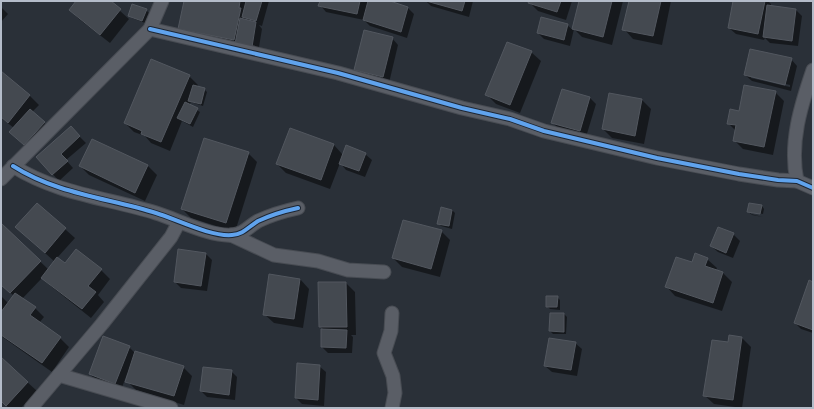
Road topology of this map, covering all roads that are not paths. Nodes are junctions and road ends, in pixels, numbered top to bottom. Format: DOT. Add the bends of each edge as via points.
graph roads {
  1 [pos="162,1"];
  2 [pos="150,29"];
  3 [pos="813,70"];
  4 [pos="13,166"];
  5 [pos="1,180"];
  6 [pos="797,181"];
  7 [pos="813,188"];
  8 [pos="298,208"];
  9 [pos="179,222"];
  10 [pos="231,235"];
  11 [pos="384,272"];
  12 [pos="392,313"];
  13 [pos="58,375"];
  14 [pos="30,408"];
  15 [pos="171,408"];
  16 [pos="392,408"];
  1 -- 2 [label="street"];
  2 -- 4 [label="street"];
  2 -- 6 [label="street" via="338,74 510,119 544,131 657,158 739,174"];
  3 -- 6 [label="street" via="804,97 794,146"];
  4 -- 5 [label="street"];
  4 -- 9 [label="street" via="30,177 67,191 157,213"];
  6 -- 7 [label="street"];
  8 -- 10 [label="street" via="272,215 244,232"];
  9 -- 10 [label="street" via="214,233"];
  9 -- 13 [label="street" via="171,237"];
  10 -- 11 [label="street" via="274,255 318,261 348,270"];
  12 -- 16 [label="street" via="384,353 393,376 396,393"];
  13 -- 14 [label="street"];
  13 -- 15 [label="street"];
}
